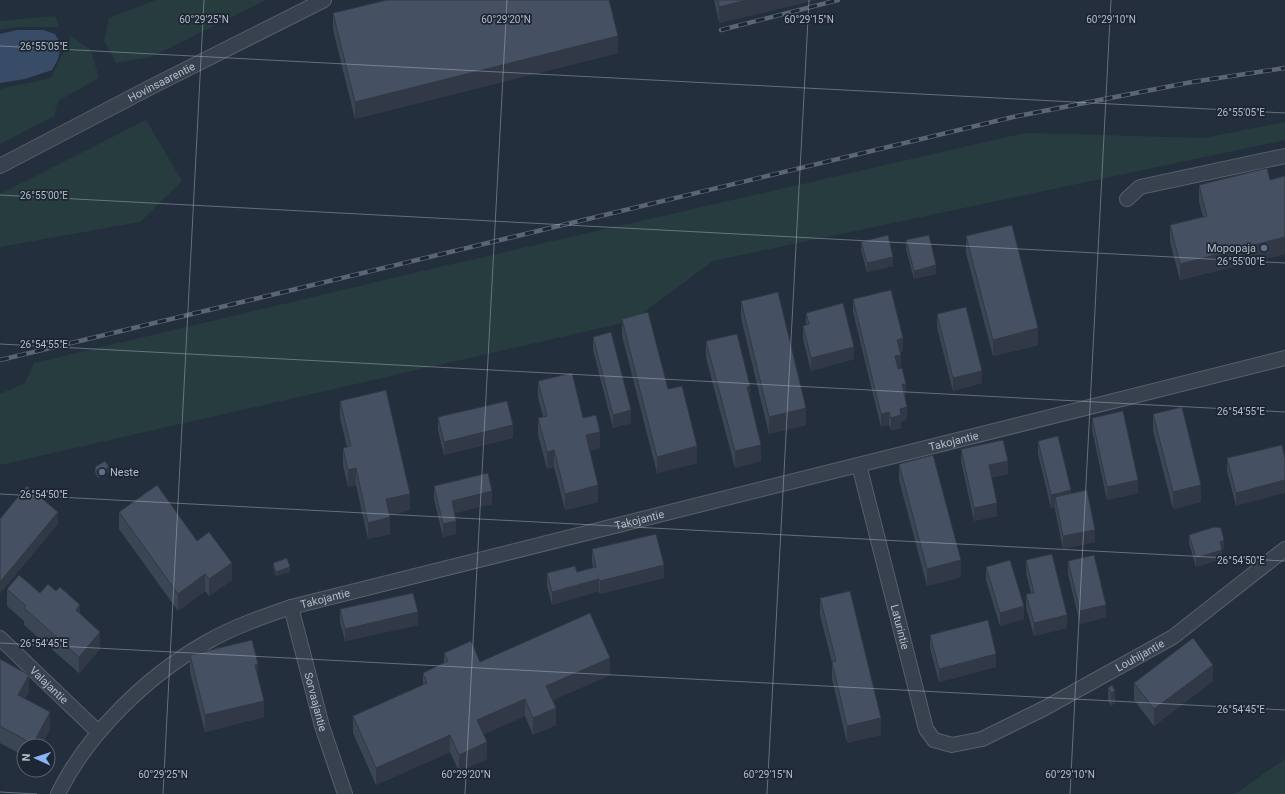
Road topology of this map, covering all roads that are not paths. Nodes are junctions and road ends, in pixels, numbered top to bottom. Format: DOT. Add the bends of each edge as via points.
graph roads {
  1 [pos="324,0"];
  2 [pos="1285,156"];
  3 [pos="0,166"];
  4 [pos="1126,199"];
  5 [pos="1285,358"];
  6 [pos="859,465"];
  7 [pos="1285,550"];
  8 [pos="291,607"];
  9 [pos="0,638"];
  10 [pos="98,732"];
  11 [pos="982,739"];
  12 [pos="58,794"];
  13 [pos="345,794"];
  1 -- 3 [label="street, Hovinsaarentie"];
  2 -- 4 [label="street" via="1140,188"];
  5 -- 6 [label="street, Takojantie"];
  6 -- 8 [label="street, Takojantie"];
  6 -- 11 [label="street, Laturintie" via="926,728 934,740 952,745"];
  7 -- 11 [label="street, Louhijantie" via="1173,637 1092,683"];
  8 -- 10 [label="street, Takojantie" via="249,622 207,642 176,661 140,690"];
  8 -- 13 [label="street, Sorvaajantie" via="322,726"];
  9 -- 10 [label="street, Valajantie"];
  10 -- 12 [label="street, Takojantie"];
}
